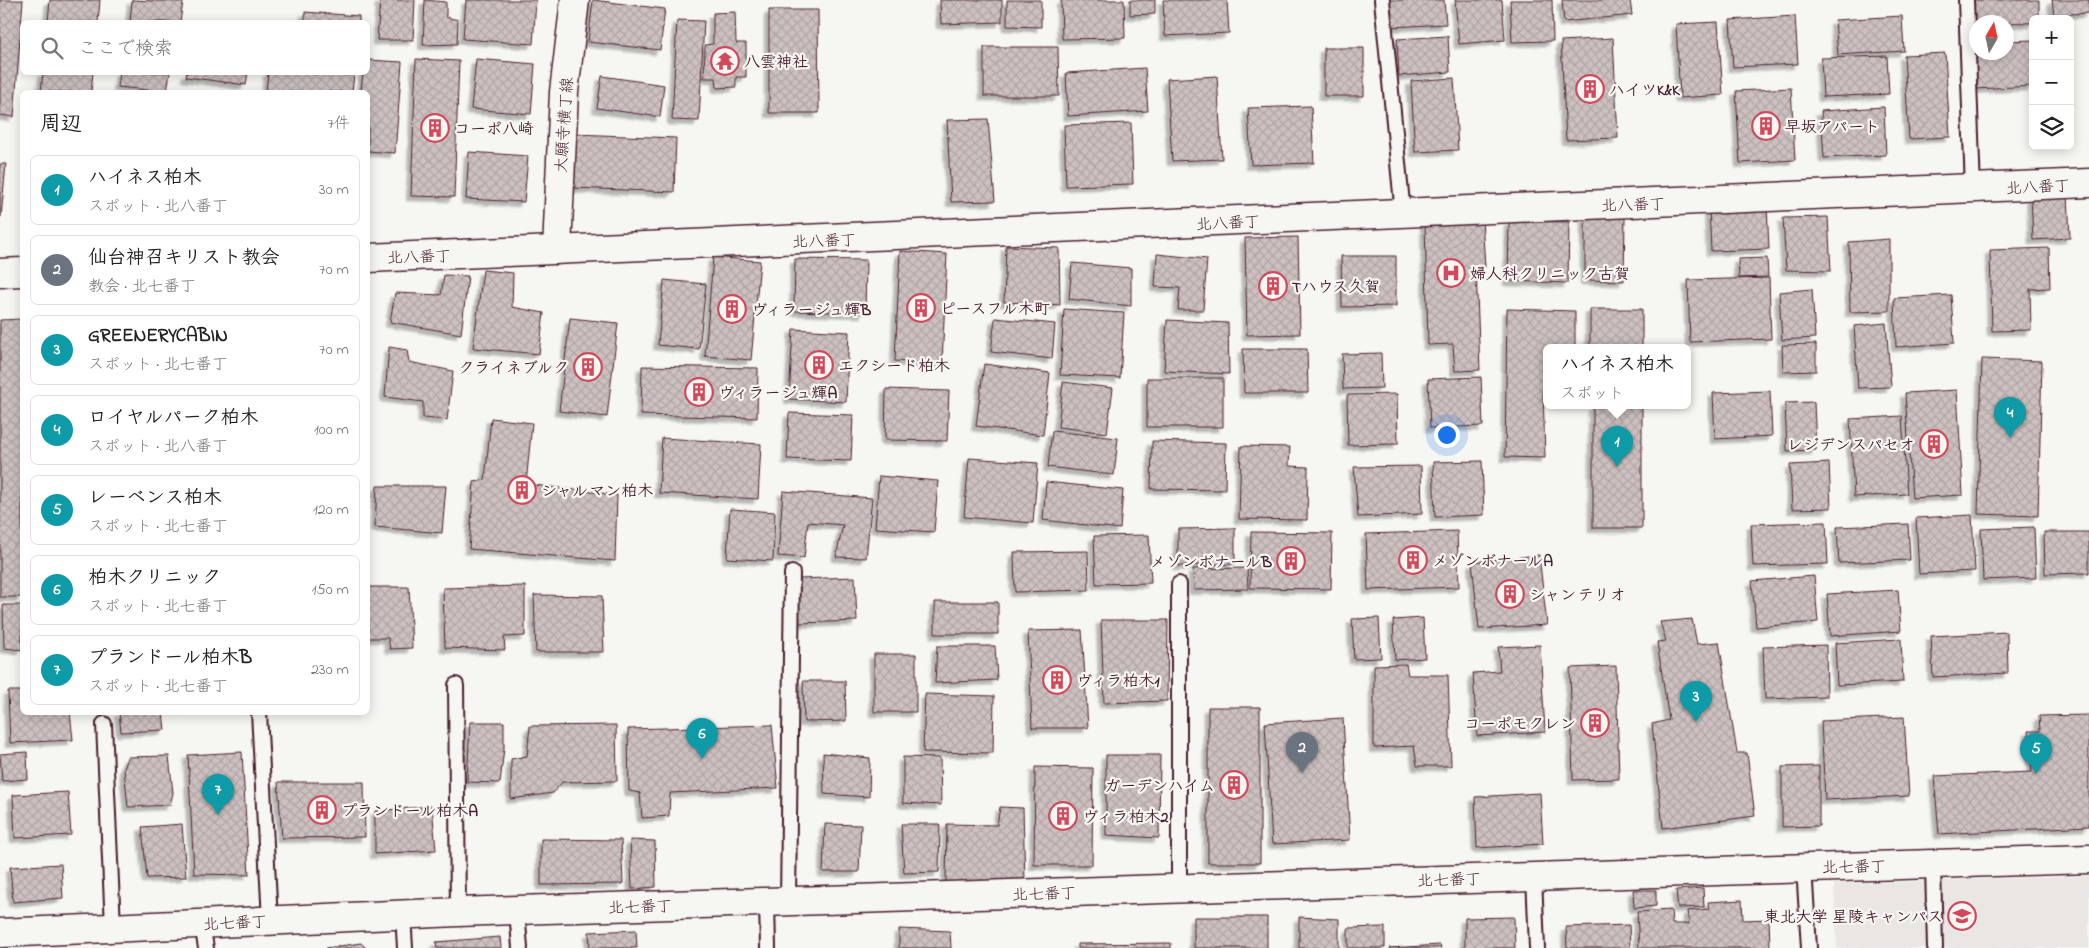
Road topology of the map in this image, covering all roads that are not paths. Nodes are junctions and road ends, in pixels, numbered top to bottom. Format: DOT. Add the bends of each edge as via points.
graph roads {
  1 [pos="575,0"];
  2 [pos="1382,0"];
  3 [pos="1966,0"];
  4 [pos="2089,184"];
  5 [pos="1973,190"];
  6 [pos="1403,214"];
  7 [pos="557,250"];
  8 [pos="370,258"];
  9 [pos="20,272"];
  10 [pos="0,273"];
  11 [pos="792,573"];
  12 [pos="1179,584"];
  13 [pos="456,685"];
  14 [pos="259,715"];
  15 [pos="104,724"];
  16 [pos="2089,859"];
  17 [pos="1933,865"];
  18 [pos="1804,867"];
  19 [pos="1534,876"];
  20 [pos="1179,888"];
  21 [pos="778,902"];
  22 [pos="517,910"];
  23 [pos="458,912"];
  24 [pos="402,914"];
  25 [pos="270,920"];
  26 [pos="113,927"];
  27 [pos="0,932"];
  28 [pos="204,936"];
  29 [pos="405,948"];
  30 [pos="520,948"];
  31 [pos="768,948"];
  32 [pos="1537,948"];
  33 [pos="1809,948"];
  34 [pos="1935,948"];
  1 -- 7 [label="street, 大願寺横丁線" via="564,92"];
  2 -- 6 [label="lane"];
  3 -- 5 [label="lane"];
  4 -- 5 [label="street, 北八番丁"];
  5 -- 6 [label="street, 北八番丁"];
  6 -- 7 [label="street, 北八番丁"];
  7 -- 8 [label="street, 北八番丁"];
  9 -- 10 [label="street"];
  11 -- 21 [label="lane"];
  12 -- 20 [label="lane"];
  13 -- 23 [label="lane"];
  14 -- 25 [label="lane"];
  15 -- 26 [label="lane"];
  16 -- 17 [label="street, 北七番丁"];
  17 -- 18 [label="street, 北七番丁"];
  17 -- 34 [label="lane"];
  18 -- 19 [label="street, 北七番丁"];
  18 -- 33 [label="lane"];
  19 -- 20 [label="street, 北七番丁"];
  19 -- 32 [label="lane"];
  20 -- 21 [label="street, 北七番丁"];
  21 -- 22 [label="street, 北七番丁"];
  21 -- 31 [label="lane"];
  22 -- 23 [label="street, 北七番丁"];
  22 -- 30 [label="lane"];
  23 -- 24 [label="street, 北七番丁"];
  24 -- 25 [label="street, 北七番丁"];
  24 -- 29 [label="lane"];
  25 -- 28 [label="street, 北七番丁"];
  26 -- 27 [label="street, 北七番丁"];
  26 -- 28 [label="street, 北七番丁"];
}
